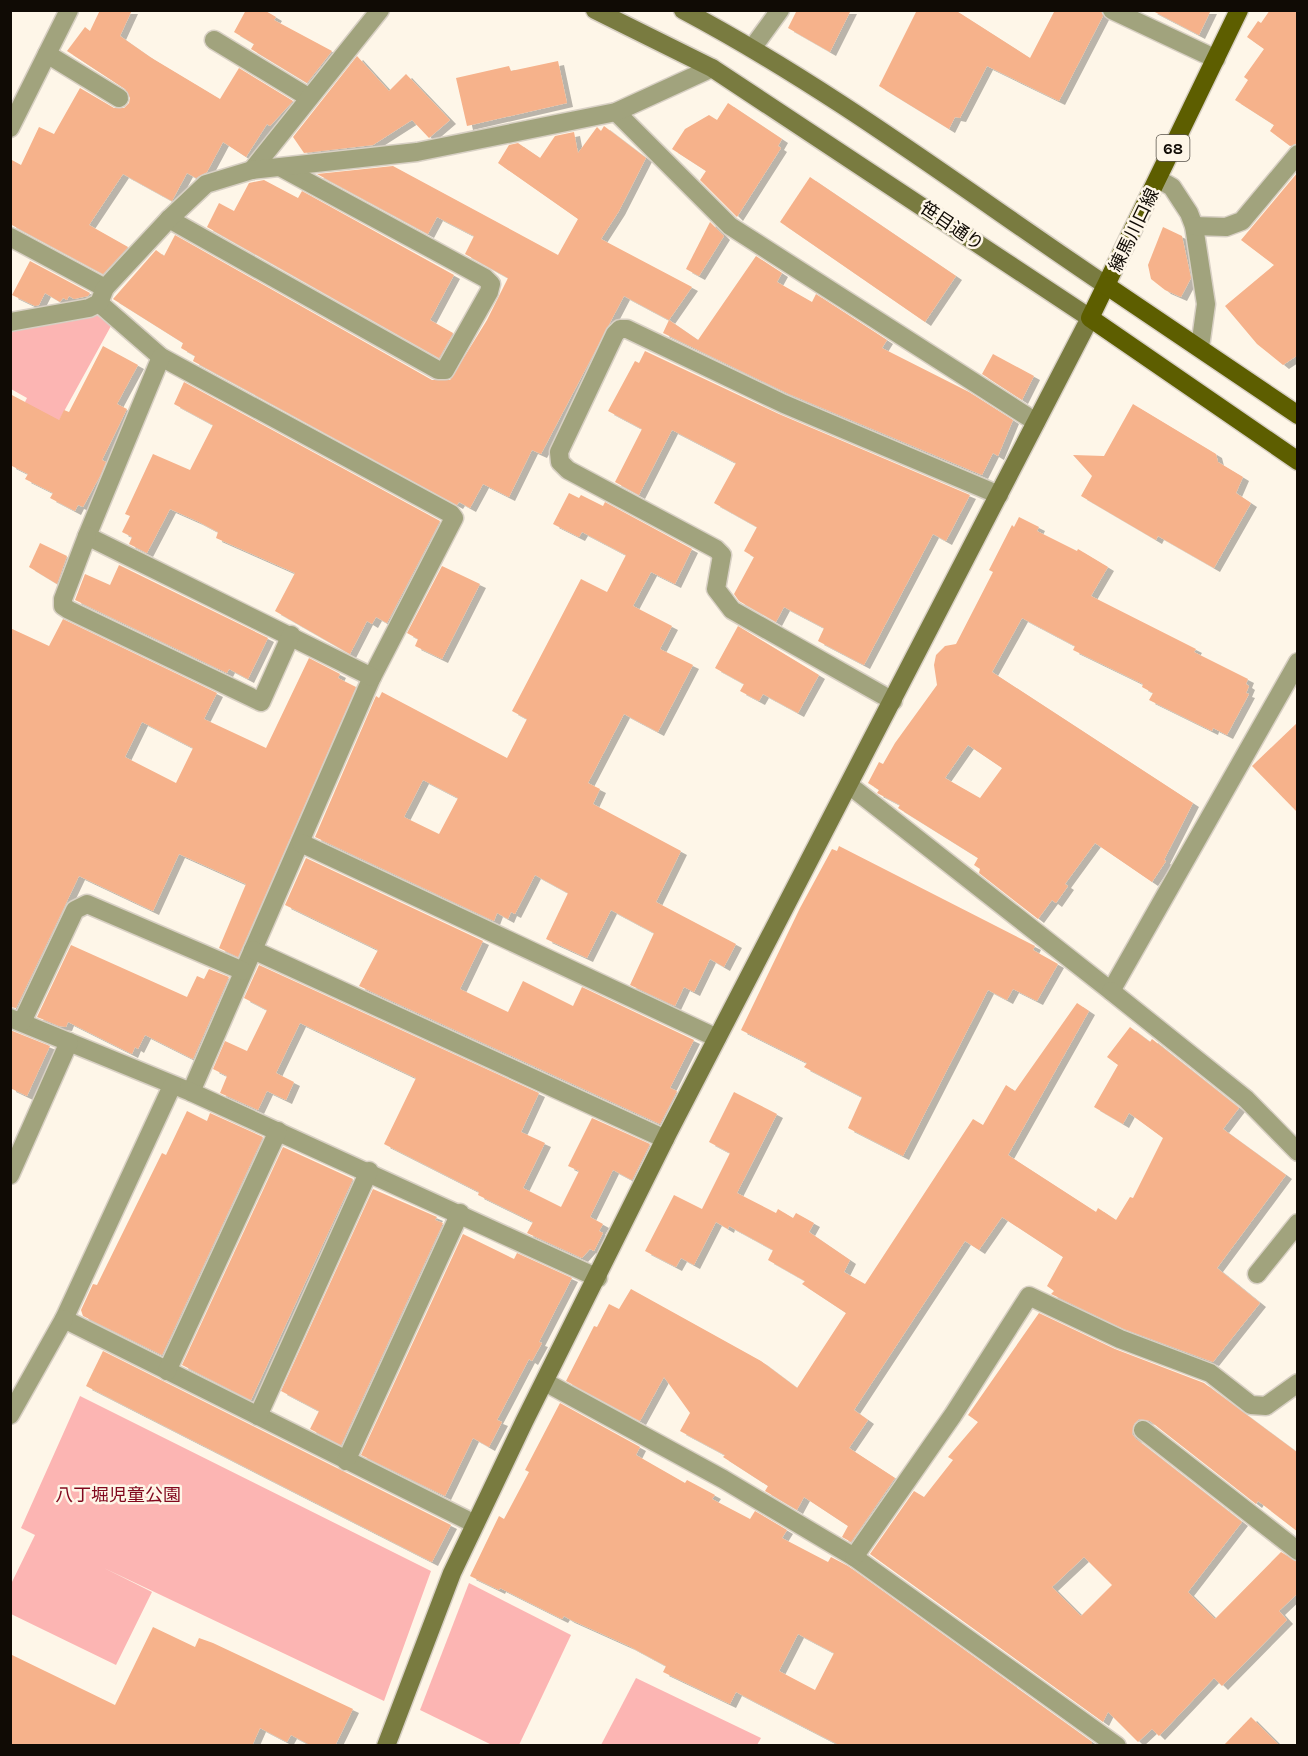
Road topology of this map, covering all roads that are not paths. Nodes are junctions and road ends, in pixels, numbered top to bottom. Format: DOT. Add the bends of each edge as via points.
graph roads {
  1 [pos="69,10"];
  2 [pos="380,10"];
  3 [pos="595,10"];
  4 [pos="683,10"];
  5 [pos="780,10"];
  6 [pos="1112,10"];
  7 [pos="1239,10"];
  8 [pos="214,40"];
  9 [pos="753,47"];
  10 [pos="47,54"];
  11 [pos="1216,59"];
  12 [pos="712,68"];
  13 [pos="309,97"];
  14 [pos="119,98"];
  15 [pos="616,112"];
  16 [pos="10,128"];
  17 [pos="1298,154"];
  18 [pos="282,168"];
  19 [pos="252,170"];
  20 [pos="1158,179"];
  21 [pos="169,219"];
  22 [pos="1194,226"];
  23 [pos="10,237"];
  24 [pos="1107,286"];
  25 [pos="102,296"];
  26 [pos="1090,318"];
  27 [pos="10,322"];
  28 [pos="1200,347"];
  29 [pos="161,357"];
  30 [pos="1296,418"];
  31 [pos="1036,422"];
  32 [pos="1298,461"];
  33 [pos="999,495"];
  34 [pos="87,536"];
  35 [pos="291,635"];
  36 [pos="1298,662"];
  37 [pos="372,677"];
  38 [pos="893,701"];
  39 [pos="849,785"];
  40 [pos="301,843"];
  41 [pos="253,950"];
  42 [pos="243,971"];
  43 [pos="1111,991"];
  44 [pos="16,1020"];
  45 [pos="717,1038"];
  46 [pos="69,1042"];
  47 [pos="172,1086"];
  48 [pos="190,1092"];
  49 [pos="278,1131"];
  50 [pos="665,1139"];
  51 [pos="1298,1152"];
  52 [pos="369,1171"];
  53 [pos="10,1175"];
  54 [pos="460,1213"];
  55 [pos="1298,1223"];
  56 [pos="1257,1274"];
  57 [pos="598,1278"];
  58 [pos="64,1319"];
  59 [pos="167,1371"];
  60 [pos="545,1382"];
  61 [pos="1298,1383"];
  62 [pos="10,1415"];
  63 [pos="258,1416"];
  64 [pos="1143,1430"];
  65 [pos="346,1461"];
  66 [pos="475,1524"];
  67 [pos="1298,1551"];
  68 [pos="854,1557"];
  69 [pos="386,1746"];
  70 [pos="1117,1746"];
  1 -- 10 [label="street"];
  2 -- 13 [label="street"];
  3 -- 12 [label="street, 笹目通り"];
  4 -- 9 [label="street, 笹目通り"];
  5 -- 9 [label="street"];
  6 -- 11 [label="street"];
  7 -- 11 [label="main road, 練馬川口線 / 68"];
  8 -- 13 [label="street"];
  9 -- 24 [label="street, 笹目通り"];
  10 -- 14 [label="street"];
  10 -- 16 [label="street"];
  11 -- 20 [label="main road, 練馬川口線 / 68"];
  12 -- 15 [label="street"];
  12 -- 26 [label="street, 笹目通り"];
  13 -- 19 [label="street"];
  15 -- 18 [label="street" via="417,152"];
  15 -- 31 [label="street" via="730,226"];
  17 -- 22 [label="street" via="1242,221 1226,227"];
  18 -- 19 [label="street"];
  18 -- 21 [label="street" via="491,284 445,370 438,370"];
  19 -- 21 [label="street" via="206,184"];
  20 -- 22 [label="street" via="1172,188"];
  20 -- 24 [label="main road, 練馬川口線 / 68"];
  21 -- 25 [label="street"];
  22 -- 28 [label="street" via="1206,304"];
  23 -- 25 [label="street"];
  24 -- 26 [label="main road, 練馬川口線 / 68"];
  24 -- 28 [label="main road, 笹目通り"];
  25 -- 27 [label="street" via="88,308"];
  25 -- 29 [label="street"];
  26 -- 31 [label="street"];
  26 -- 32 [label="main road, 笹目通り"];
  28 -- 30 [label="main road, 笹目通り"];
  29 -- 34 [label="street"];
  29 -- 37 [label="street" via="454,518"];
  31 -- 33 [label="street"];
  33 -- 38 [label="street"];
  33 -- 38 [label="street" via="784,404 627,328 615,334 559,452 560,462 568,470 716,549 722,555 716,589 732,610"];
  34 -- 35 [label="street"];
  34 -- 35 [label="street" via="63,598 63,606 69,610 261,702"];
  35 -- 37 [label="street"];
  36 -- 43 [label="street"];
  37 -- 40 [label="street"];
  38 -- 39 [label="street"];
  39 -- 43 [label="street"];
  39 -- 45 [label="street"];
  40 -- 41 [label="street"];
  40 -- 45 [label="street"];
  41 -- 42 [label="street"];
  41 -- 50 [label="street"];
  42 -- 44 [label="street" via="87,904 75,910"];
  42 -- 48 [label="street"];
  43 -- 51 [label="street" via="1246,1099"];
  44 -- 46 [label="street"];
  45 -- 50 [label="street"];
  46 -- 47 [label="street"];
  46 -- 53 [label="street"];
  47 -- 48 [label="street"];
  47 -- 58 [label="street"];
  48 -- 49 [label="street"];
  49 -- 52 [label="street"];
  49 -- 59 [label="street"];
  50 -- 57 [label="street"];
  52 -- 54 [label="street"];
  52 -- 63 [label="street"];
  54 -- 57 [label="street"];
  54 -- 65 [label="street"];
  55 -- 56 [label="street"];
  57 -- 60 [label="street"];
  58 -- 59 [label="street"];
  58 -- 62 [label="street"];
  59 -- 63 [label="street"];
  60 -- 66 [label="street"];
  60 -- 68 [label="street" via="723,1479"];
  61 -- 68 [label="street" via="1266,1406 1251,1405 1210,1374 1120,1339 1029,1296"];
  63 -- 65 [label="street"];
  64 -- 67 [label="street"];
  65 -- 66 [label="street"];
  66 -- 69 [label="street" via="452,1573"];
  68 -- 70 [label="street"];
}
